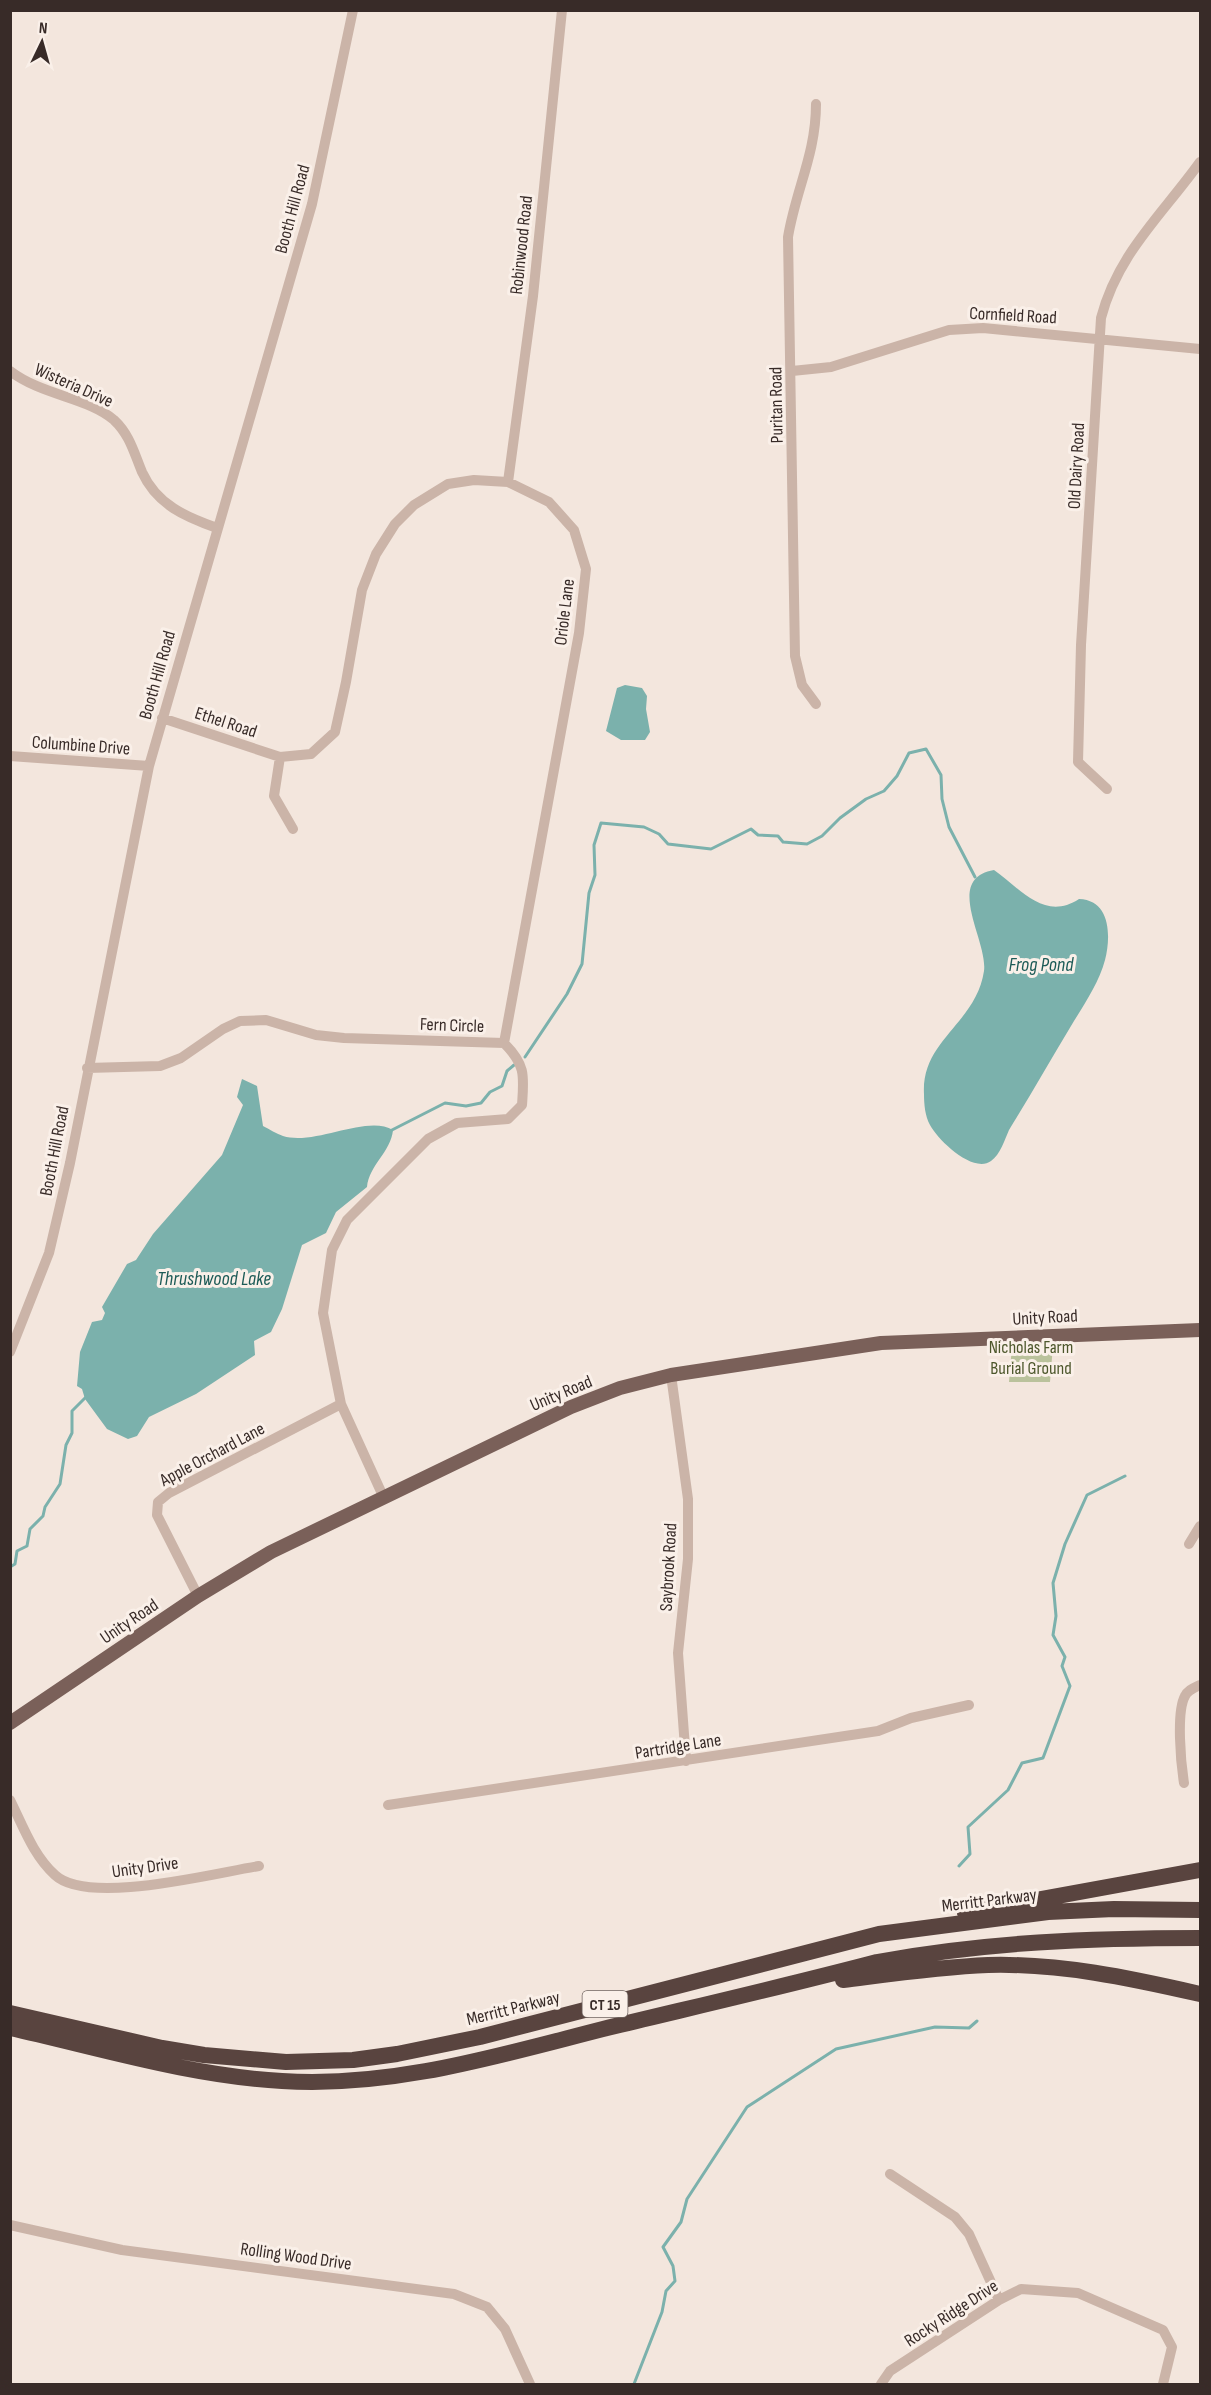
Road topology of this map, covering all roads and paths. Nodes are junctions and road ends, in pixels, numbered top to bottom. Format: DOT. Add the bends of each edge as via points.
graph roads {
  1 [pos="353,10"];
  2 [pos="562,10"];
  3 [pos="816,105"];
  4 [pos="1200,162"];
  5 [pos="1100,338"];
  6 [pos="1200,349"];
  7 [pos="10,371"];
  8 [pos="792,371"];
  9 [pos="508,482"];
  10 [pos="217,528"];
  11 [pos="816,704"];
  12 [pos="162,718"];
  13 [pos="10,756"];
  14 [pos="280,757"];
  15 [pos="149,766"];
  16 [pos="1107,789"];
  17 [pos="293,829"];
  18 [pos="504,1043"];
  19 [pos="87,1068"];
  20 [pos="1200,1330"];
  21 [pos="10,1353"];
  22 [pos="671,1375"];
  23 [pos="342,1404"];
  24 [pos="382,1496"];
  25 [pos="1200,1526"];
  26 [pos="1189,1544"];
  27 [pos="198,1596"];
  28 [pos="1200,1685"];
  29 [pos="969,1705"];
  30 [pos="10,1723"];
  31 [pos="686,1761"];
  32 [pos="1184,1784"];
  33 [pos="10,1800"];
  34 [pos="388,1805"];
  35 [pos="259,1866"];
  36 [pos="1200,1870"];
  37 [pos="1200,1910"];
  38 [pos="879,1934"];
  39 [pos="1200,1938"];
  40 [pos="779,1988"];
  41 [pos="1200,1994"];
  42 [pos="10,2013"];
  43 [pos="10,2028"];
  44 [pos="890,2174"];
  45 [pos="10,2225"];
  46 [pos="999,2300"];
  47 [pos="530,2385"];
  48 [pos="881,2385"];
  49 [pos="1163,2385"];
  1 -- 10 [label="street, Booth Hill Road" via="312,204"];
  2 -- 9 [label="street, Robinwood Road" via="533,296"];
  3 -- 8 [label="street, Puritan Road" via="816,134 788,237"];
  4 -- 5 [label="street, Old Dairy Road" via="1116,273 1101,318"];
  5 -- 6 [label="street, Cornfield Road"];
  5 -- 8 [label="street, Cornfield Road" via="983,328 949,330 831,368"];
  5 -- 16 [label="street, Old Dairy Road" via="1081,645 1078,762"];
  7 -- 10 [label="street, Wisteria Drive" via="27,383 93,407 113,420 125,432 154,493 190,518"];
  8 -- 11 [label="street, Puritan Road" via="795,656 802,685"];
  9 -- 14 [label="street, Oriole Lane" via="474,480 448,484 421,499 395,524 376,554 362,590 334,732 311,754"];
  9 -- 18 [label="street, Oriole Lane" via="549,502 568,523 574,530 586,569 579,633"];
  10 -- 12 [label="street, Booth Hill Road"];
  12 -- 14 [label="street, Ethel Road"];
  12 -- 15 [label="street, Booth Hill Road"];
  13 -- 15 [label="street, Columbine Drive"];
  14 -- 17 [label="street" via="274,796"];
  15 -- 19 [label="street, Booth Hill Road"];
  18 -- 19 [label="street, Fern Circle" via="344,1038 316,1035 266,1020 240,1021 181,1058 160,1066"];
  18 -- 23 [label="street, Fern Circle" via="525,1073 522,1105 508,1119 457,1123 428,1139 347,1220 332,1250 323,1313"];
  19 -- 21 [label="street, Booth Hill Road" via="49,1253"];
  20 -- 22 [label="main road, Unity Road" via="881,1343"];
  22 -- 24 [label="main road, Unity Road" via="620,1388 571,1407"];
  22 -- 31 [label="street, Saybrook Road" via="688,1499 688,1559 678,1653"];
  23 -- 24 [label="street, Fern Circle"];
  23 -- 27 [label="street, Apple Orchard Lane" via="158,1502 157,1515"];
  24 -- 27 [label="main road, Unity Road" via="271,1552"];
  25 -- 26 [label="street"];
  27 -- 30 [label="main road, Unity Road"];
  28 -- 32 [label="street" via="1183,1699"];
  29 -- 31 [label="street, Partridge Lane" via="911,1718 878,1731"];
  31 -- 34 [label="street, Partridge Lane"];
  33 -- 35 [label="street, Unity Drive" via="36,1853 56,1876 77,1886 111,1890"];
  36 -- 38 [label="highway" via="940,1917"];
  37 -- 38 [label="highway, Merritt Parkway / CT 15" via="1048,1912"];
  38 -- 42 [label="highway, Merritt Parkway / CT 15" via="480,2037 353,2060 286,2062 204,2055"];
  39 -- 40 [label="highway, CT 15" via="1066,1940 939,1951 877,1962"];
  40 -- 41 [label="highway" via="989,1965 1115,1975"];
  40 -- 43 [label="highway, CT 15" via="447,2069 363,2080 283,2081 218,2075"];
  44 -- 46 [label="street" via="955,2217 969,2234"];
  45 -- 47 [label="street, Rolling Wood Drive" via="122,2250 453,2294 487,2307 505,2329"];
  46 -- 48 [label="street, Rocky Ridge Drive" via="890,2371"];
  46 -- 49 [label="street, Rocky Ridge Drive" via="1021,2289 1078,2293 1163,2330 1172,2347"];
}
